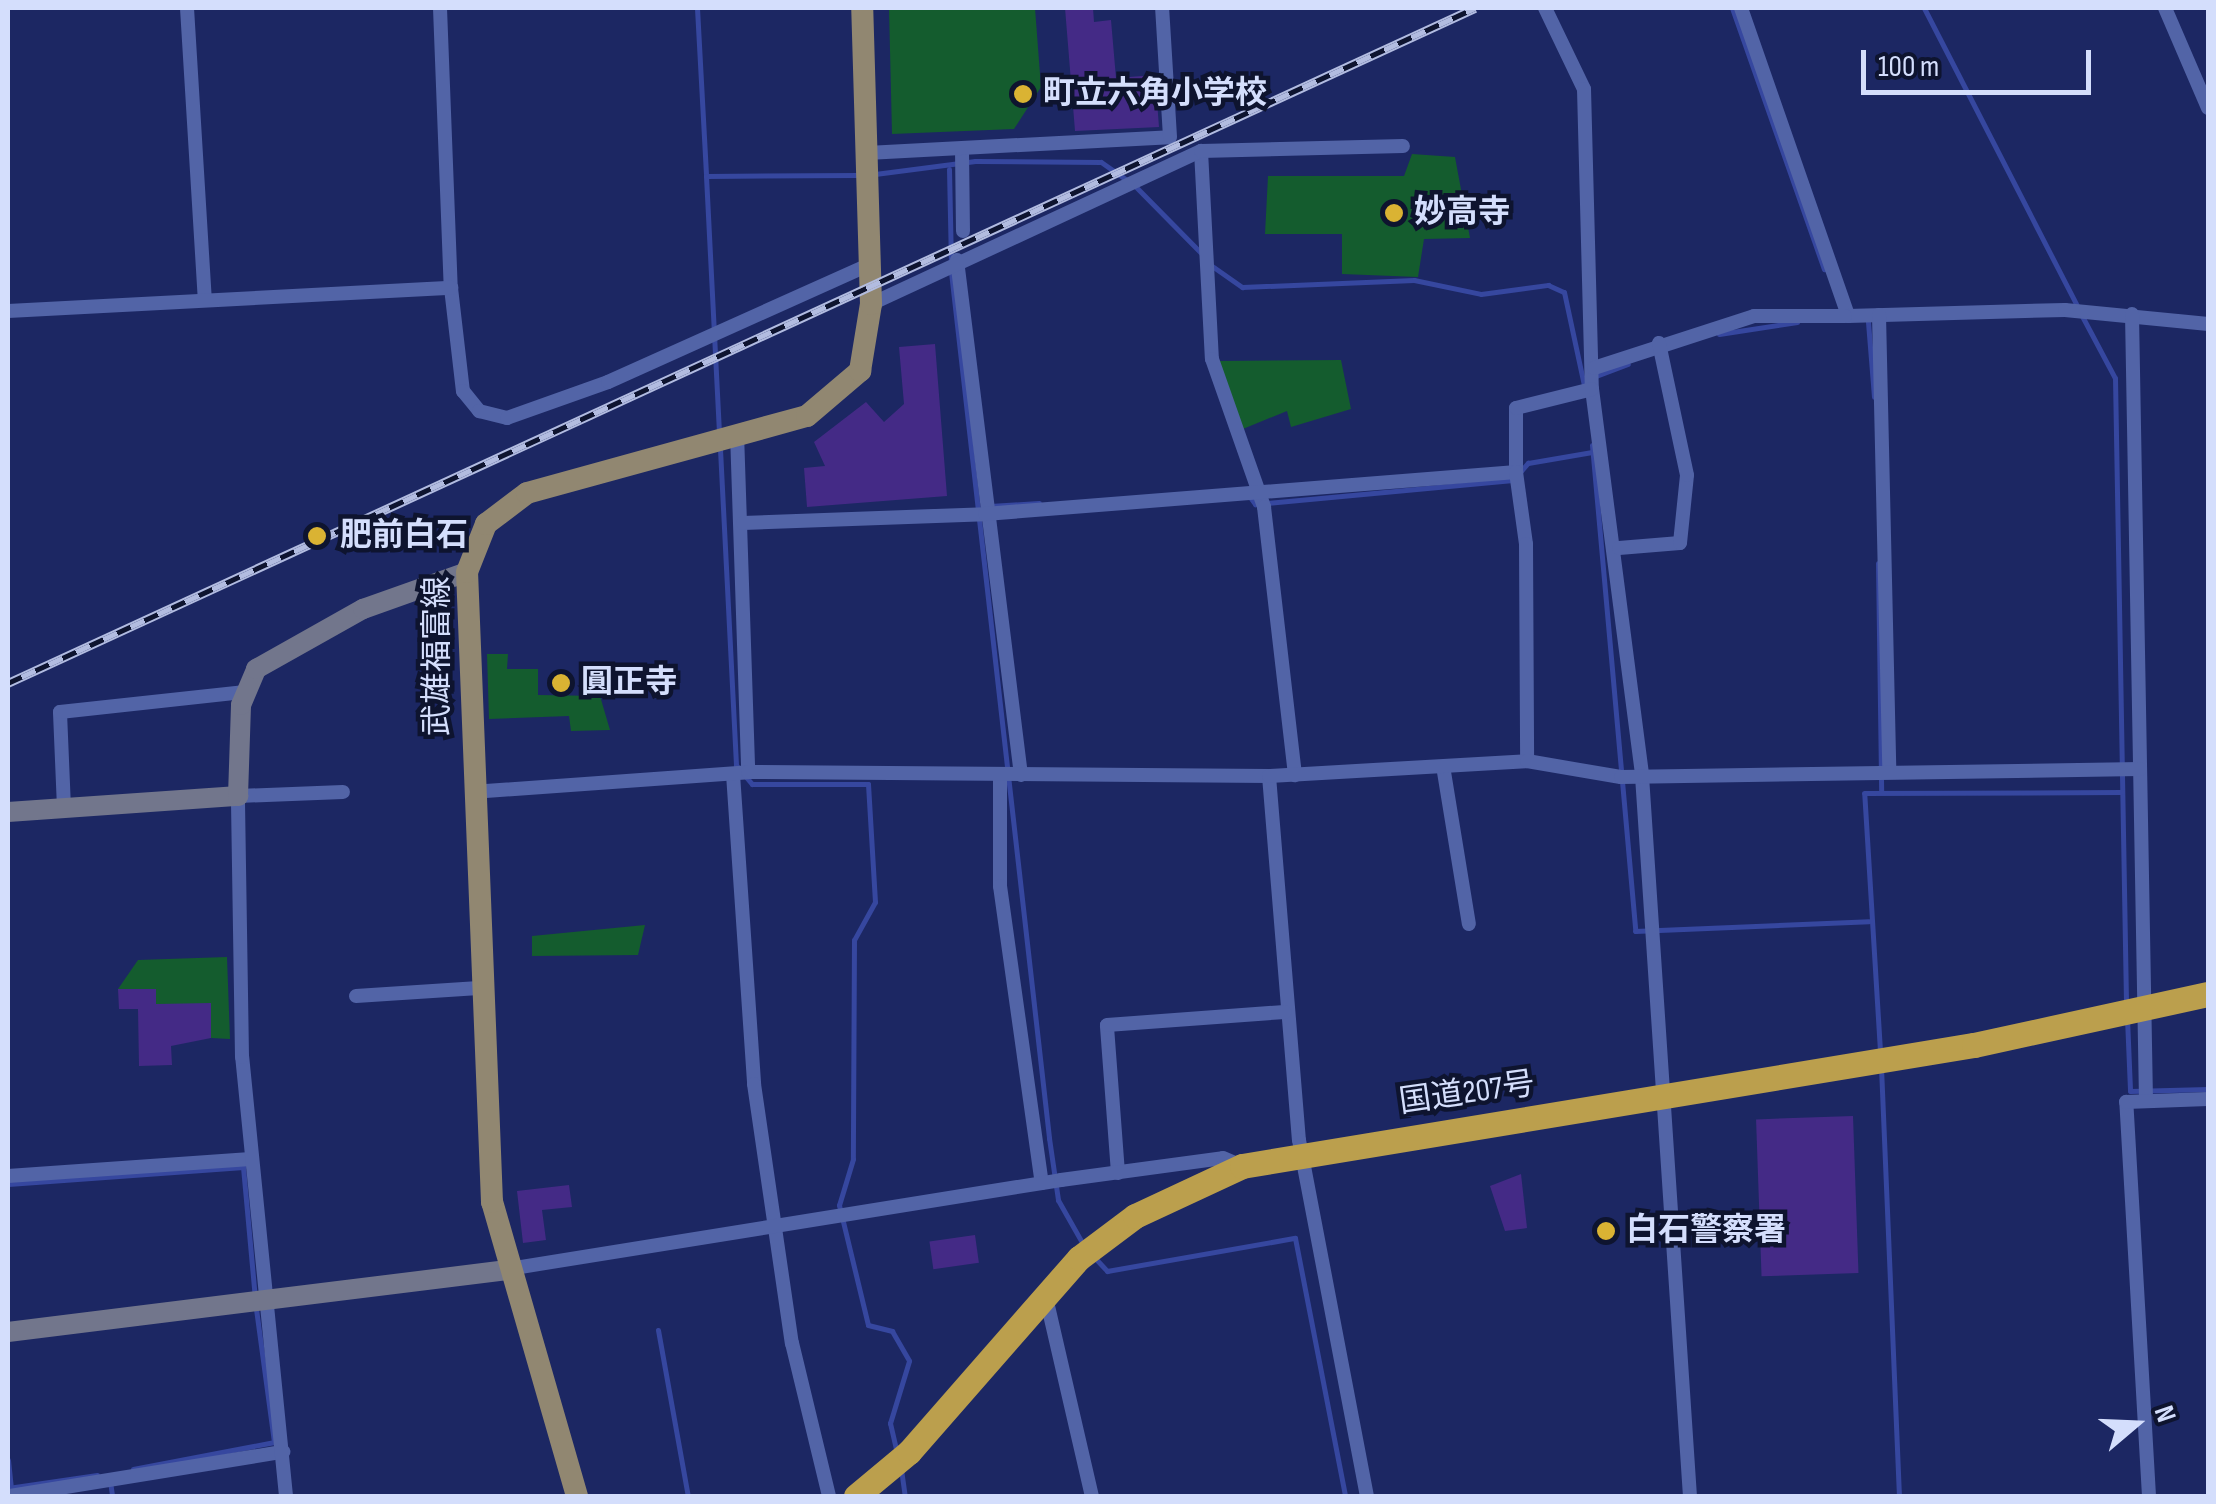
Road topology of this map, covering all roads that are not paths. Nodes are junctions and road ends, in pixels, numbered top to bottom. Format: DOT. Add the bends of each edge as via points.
graph roads {
  1 [pos="187,8"];
  2 [pos="440,8"];
  3 [pos="862,8"];
  4 [pos="1162,8"];
  5 [pos="1545,8"];
  6 [pos="1740,8"];
  7 [pos="2166,8"];
  8 [pos="2208,108"];
  9 [pos="1403,146"];
  10 [pos="1201,151"];
  11 [pos="962,154"];
  12 [pos="868,168"];
  13 [pos="963,231"];
  14 [pos="870,264"];
  15 [pos="951,264"];
  16 [pos="451,288"];
  17 [pos="205,299"];
  18 [pos="870,304"];
  19 [pos="8,311"];
  20 [pos="2132,314"];
  21 [pos="1838,316"];
  22 [pos="1879,316"];
  23 [pos="2208,324"];
  24 [pos="1662,349"];
  25 [pos="1589,382"];
  26 [pos="727,436"];
  27 [pos="1517,477"];
  28 [pos="1255,499"];
  29 [pos="986,510"];
  30 [pos="743,522"];
  31 [pos="1620,548"];
  32 [pos="467,572"];
  33 [pos="243,692"];
  34 [pos="1527,761"];
  35 [pos="2136,768"];
  36 [pos="1444,772"];
  37 [pos="1883,772"];
  38 [pos="741,773"];
  39 [pos="1011,775"];
  40 [pos="1295,775"];
  41 [pos="1269,776"];
  42 [pos="1632,776"];
  43 [pos="343,792"];
  44 [pos="472,792"];
  45 [pos="238,796"];
  46 [pos="64,808"];
  47 [pos="8,812"];
  48 [pos="1469,924"];
  49 [pos="478,988"];
  50 [pos="2208,994"];
  51 [pos="356,996"];
  52 [pos="1285,1012"];
  53 [pos="2131,1014"];
  54 [pos="2144,1094"];
  55 [pos="1660,1098"];
  56 [pos="2208,1099"];
  57 [pos="1302,1151"];
  58 [pos="250,1159"];
  59 [pos="1242,1166"];
  60 [pos="1118,1172"];
  61 [pos="8,1176"];
  62 [pos="1051,1182"];
  63 [pos="773,1227"];
  64 [pos="507,1270"];
  65 [pos="1044,1292"];
  66 [pos="257,1303"];
  67 [pos="8,1332"];
  68 [pos="282,1452"];
  69 [pos="10,1496"];
  70 [pos="286,1496"];
  71 [pos="578,1496"];
  72 [pos="829,1496"];
  73 [pos="856,1496"];
  74 [pos="1092,1496"];
  75 [pos="1367,1496"];
  76 [pos="1690,1496"];
  77 [pos="2150,1496"];
  1 -- 17 [label="street"];
  2 -- 16 [label="street"];
  3 -- 12 [label="main road, 武雄福富線"];
  4 -- 11 [label="street" via="1170,138"];
  5 -- 25 [label="street" via="1584,90"];
  6 -- 22 [label="street" via="1848,316"];
  7 -- 8 [label="street"];
  9 -- 10 [label="street"];
  10 -- 15 [label="street"];
  10 -- 28 [label="street" via="1212,359"];
  11 -- 12 [label="street"];
  11 -- 13 [label="street"];
  12 -- 14 [label="main road, 武雄福富線"];
  14 -- 16 [label="street" via="498,419 463,391"];
  14 -- 18 [label="main road, 武雄福富線"];
  15 -- 18 [label="street"];
  15 -- 29 [label="street"];
  16 -- 17 [label="street"];
  17 -- 19 [label="street"];
  18 -- 26 [label="main road, 武雄福富線" via="860,371 836,399"];
  20 -- 22 [label="street"];
  20 -- 23 [label="street"];
  20 -- 35 [label="street"];
  21 -- 24 [label="street" via="1754,316"];
  22 -- 37 [label="street"];
  24 -- 25 [label="street"];
  24 -- 31 [label="street" via="1687,475 1680,542"];
  25 -- 27 [label="street" via="1516,408"];
  25 -- 31 [label="street"];
  26 -- 30 [label="street"];
  26 -- 32 [label="main road, 武雄福富線" via="527,493 486,524"];
  27 -- 28 [label="street"];
  27 -- 34 [label="street"];
  28 -- 29 [label="street"];
  28 -- 40 [label="street"];
  29 -- 30 [label="street"];
  29 -- 39 [label="street"];
  30 -- 38 [label="street"];
  31 -- 42 [label="street"];
  32 -- 33 [label="main road" via="285,646"];
  32 -- 44 [label="main road, 武雄福富線"];
  33 -- 45 [label="main road"];
  33 -- 46 [label="street" via="60,712"];
  34 -- 36 [label="street"];
  34 -- 42 [label="street"];
  35 -- 37 [label="street"];
  35 -- 53 [label="street"];
  36 -- 40 [label="street"];
  36 -- 48 [label="street"];
  37 -- 42 [label="street"];
  38 -- 39 [label="street"];
  38 -- 44 [label="street"];
  38 -- 63 [label="street"];
  39 -- 41 [label="street"];
  39 -- 62 [label="street" via="1000,886"];
  40 -- 41 [label="street"];
  41 -- 52 [label="street"];
  42 -- 55 [label="street"];
  43 -- 45 [label="street"];
  44 -- 49 [label="main road, 武雄福富線"];
  45 -- 46 [label="main road"];
  45 -- 58 [label="street"];
  46 -- 47 [label="main road"];
  49 -- 51 [label="street"];
  49 -- 64 [label="main road, 武雄福富線" via="483,1126"];
  50 -- 53 [label="highway, 国道207号"];
  52 -- 57 [label="street"];
  52 -- 60 [label="street" via="1107,1025"];
  53 -- 54 [label="street"];
  53 -- 55 [label="highway, 国道207号"];
  54 -- 56 [label="street"];
  54 -- 77 [label="street" via="2126,1102"];
  55 -- 57 [label="highway, 国道207号"];
  55 -- 76 [label="street"];
  57 -- 59 [label="highway, 国道207号"];
  57 -- 75 [label="street"];
  58 -- 61 [label="street"];
  58 -- 66 [label="street"];
  59 -- 60 [label="street" via="1223,1158"];
  59 -- 65 [label="highway, 国道207号" via="1088,1250"];
  60 -- 62 [label="street"];
  62 -- 63 [label="street"];
  63 -- 64 [label="street"];
  63 -- 72 [label="street"];
  64 -- 66 [label="main road"];
  64 -- 71 [label="main road, 武雄福富線"];
  65 -- 73 [label="highway, 国道207号" via="909,1452"];
  65 -- 74 [label="street"];
  66 -- 67 [label="main road"];
  66 -- 68 [label="street"];
  68 -- 69 [label="street"];
  68 -- 70 [label="street"];
}
